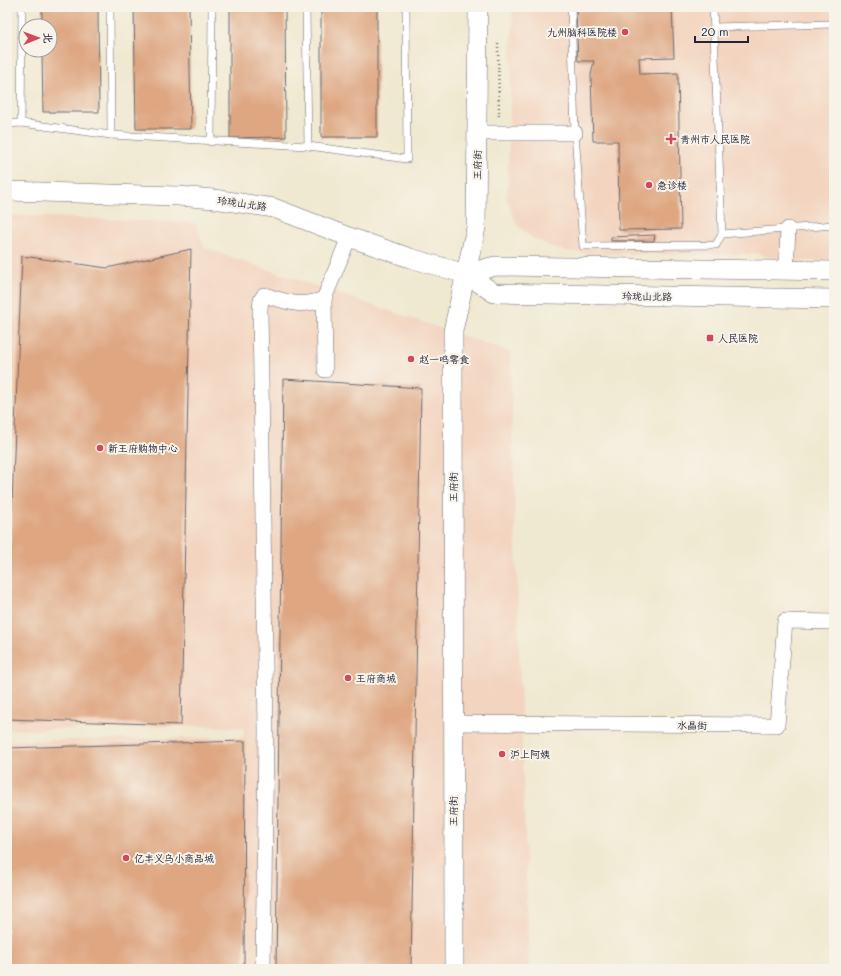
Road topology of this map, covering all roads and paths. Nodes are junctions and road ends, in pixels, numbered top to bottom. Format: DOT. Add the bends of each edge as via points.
graph roads {
  1 [pos="22,7"];
  2 [pos="110,7"];
  3 [pos="212,7"];
  4 [pos="306,7"];
  5 [pos="406,7"];
  6 [pos="478,7"];
  7 [pos="571,7"];
  8 [pos="713,7"];
  9 [pos="834,24"];
  10 [pos="714,27"];
  11 [pos="498,38"];
  12 [pos="21,123"];
  13 [pos="7,124"];
  14 [pos="477,133"];
  15 [pos="499,133"];
  16 [pos="575,133"];
  17 [pos="111,136"];
  18 [pos="211,142"];
  19 [pos="308,146"];
  20 [pos="7,191"];
  21 [pos="834,225"];
  22 [pos="788,229"];
  23 [pos="722,234"];
  24 [pos="349,237"];
  25 [pos="786,270"];
  26 [pos="834,271"];
  27 [pos="466,274"];
  28 [pos="324,299"];
  29 [pos="834,299"];
  30 [pos="325,370"];
  31 [pos="834,622"];
  32 [pos="453,723"];
  33 [pos="263,969"];
  34 [pos="454,969"];
  1 -- 12 [label="lane"];
  2 -- 17 [label="lane"];
  3 -- 18 [label="lane"];
  4 -- 19 [label="lane"];
  5 -- 19 [label="lane" via="407,159"];
  6 -- 14 [label="street, 王府街"];
  7 -- 16 [label="lane"];
  8 -- 10 [label="lane"];
  9 -- 10 [label="lane"];
  10 -- 23 [label="lane"];
  11 -- 15 [label="path"];
  12 -- 13 [label="lane"];
  12 -- 17 [label="lane"];
  14 -- 15 [label="street"];
  14 -- 27 [label="street, 王府街" via="476,228"];
  15 -- 16 [label="street"];
  16 -- 23 [label="lane" via="583,246 716,245"];
  17 -- 18 [label="lane"];
  18 -- 19 [label="lane"];
  20 -- 24 [label="street, 玲珑山北路" via="214,199 274,208"];
  21 -- 22 [label="lane"];
  22 -- 23 [label="lane"];
  22 -- 25 [label="street"];
  24 -- 27 [label="street, 玲珑山北路"];
  24 -- 28 [label="street"];
  25 -- 26 [label="street"];
  25 -- 27 [label="street" via="495,266"];
  27 -- 29 [label="street, 玲珑山北路" via="494,293"];
  27 -- 32 [label="street, 王府街" via="452,331"];
  28 -- 30 [label="street"];
  28 -- 33 [label="street" via="311,304 298,304 264,295 260,310 266,731"];
  31 -- 32 [label="street, 水晶街" via="785,621 777,725"];
  32 -- 34 [label="street, 王府街"];
}
